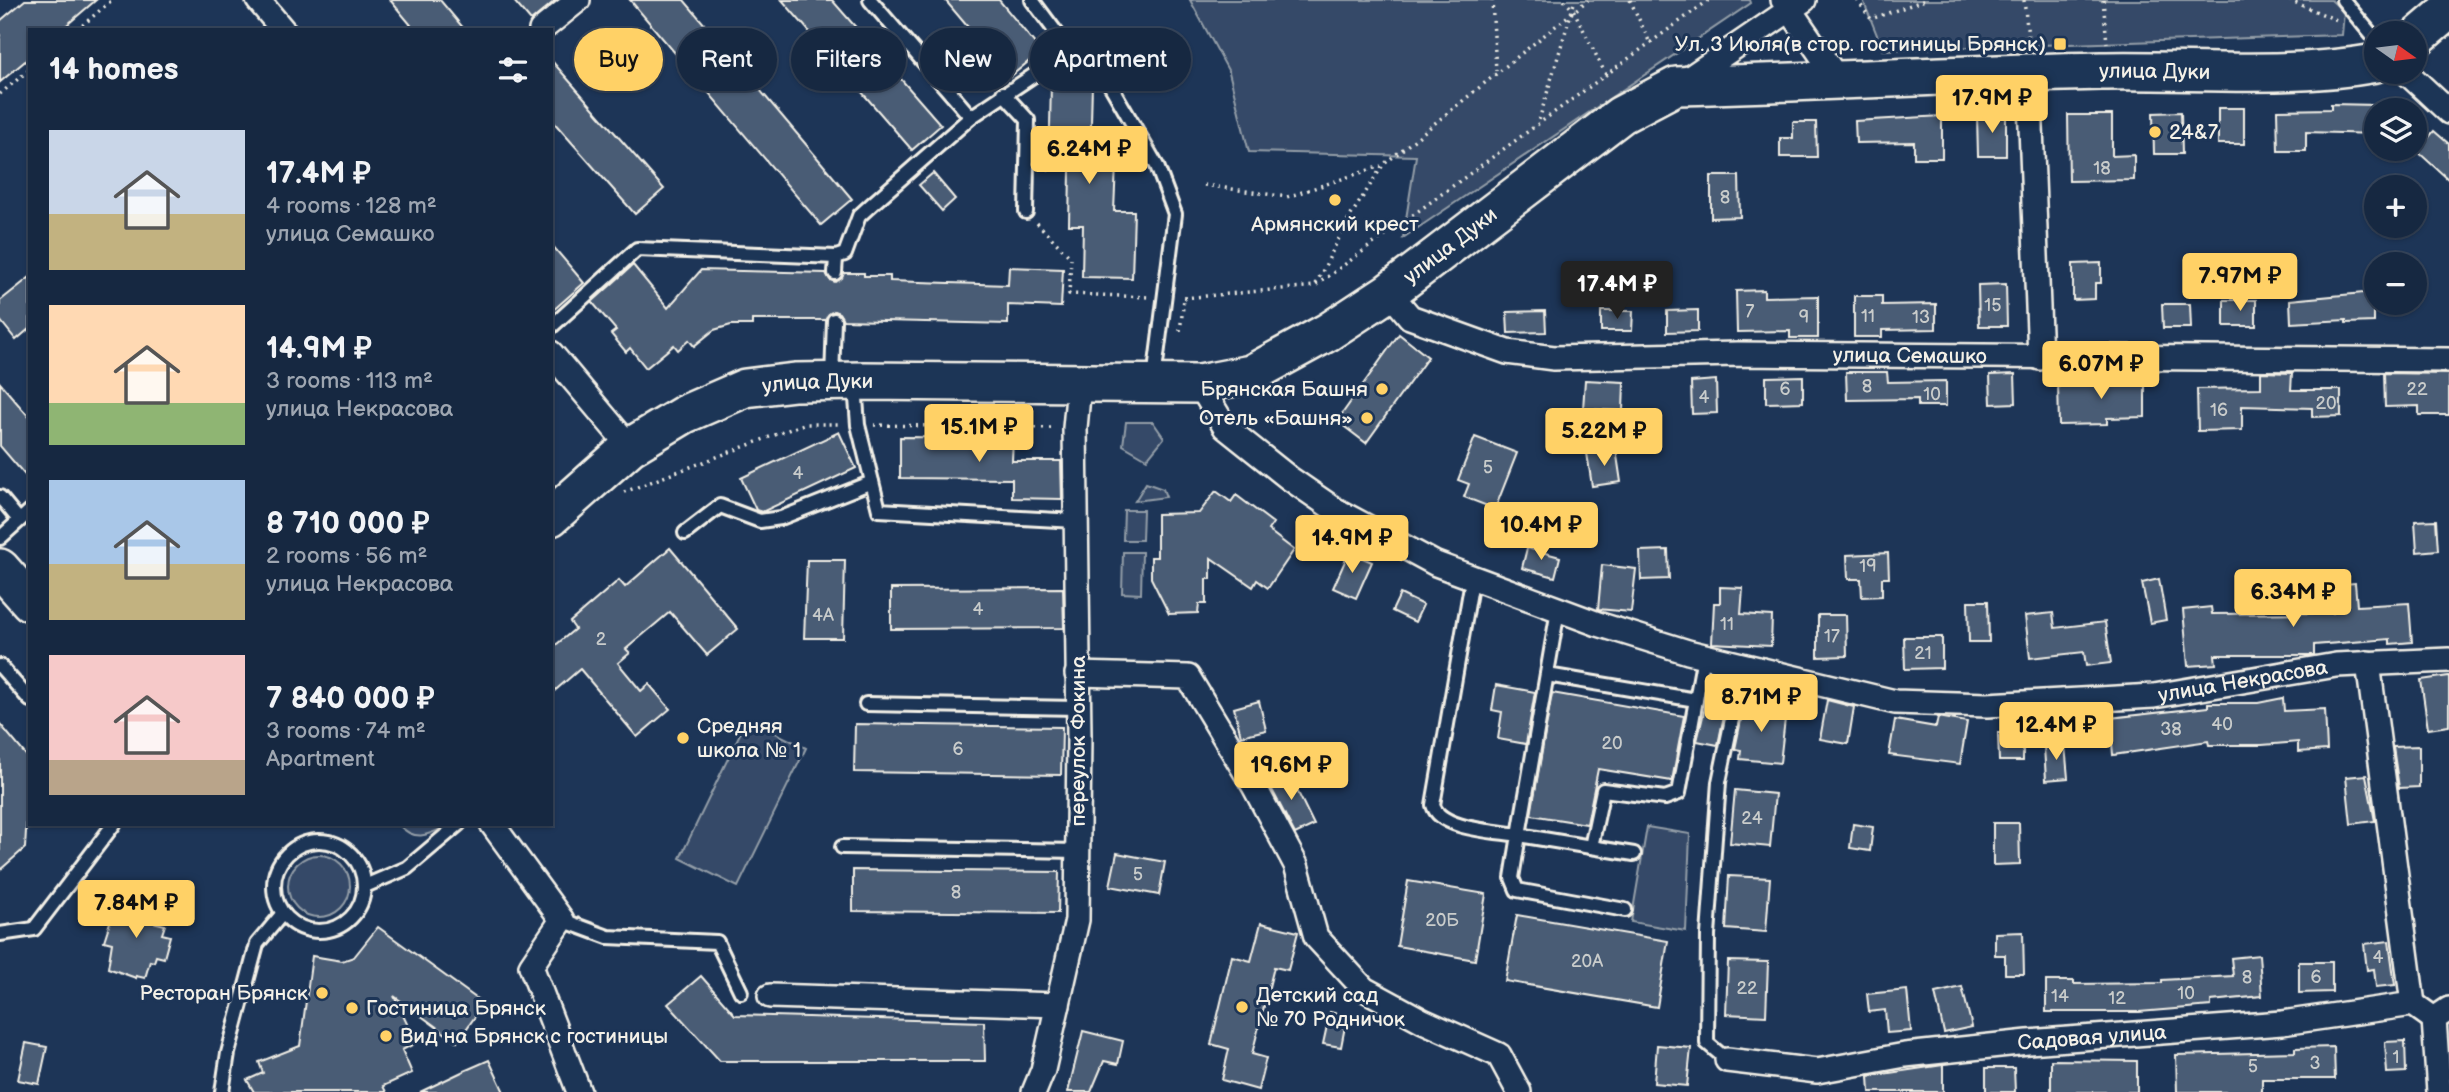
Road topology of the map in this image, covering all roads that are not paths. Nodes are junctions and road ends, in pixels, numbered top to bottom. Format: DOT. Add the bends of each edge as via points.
graph roads {
  1 [pos="258,0"];
  2 [pos="578,0"];
  3 [pos="870,0"];
  4 [pos="1032,0"];
  5 [pos="2343,0"];
  6 [pos="1792,3"];
  7 [pos="2449,10"];
  8 [pos="281,28"];
  9 [pos="543,28"];
  10 [pos="1053,28"];
  11 [pos="2427,29"];
  12 [pos="2364,30"];
  13 [pos="2364,55"];
  14 [pos="2029,60"];
  15 [pos="1030,76"];
  16 [pos="1839,81"];
  17 [pos="2419,84"];
  18 [pos="1676,86"];
  19 [pos="1114,91"];
  20 [pos="1003,93"];
  21 [pos="2449,112"];
  22 [pos="971,117"];
  23 [pos="1026,212"];
  24 [pos="836,257"];
  25 [pos="835,273"];
  26 [pos="1390,292"];
  27 [pos="834,320"];
  28 [pos="553,325"];
  29 [pos="553,355"];
  30 [pos="2040,358"];
  31 [pos="2449,360"];
  32 [pos="844,381"];
  33 [pos="1153,384"];
  34 [pos="1199,384"];
  35 [pos="1079,385"];
  36 [pos="629,446"];
  37 [pos="872,482"];
  38 [pos="0,497"];
  39 [pos="28,513"];
  40 [pos="553,515"];
  41 [pos="19,520"];
  42 [pos="1076,521"];
  43 [pos="685,533"];
  44 [pos="0,538"];
  45 [pos="0,568"];
  46 [pos="1472,580"];
  47 [pos="28,600"];
  48 [pos="1558,610"];
  49 [pos="1704,656"];
  50 [pos="2449,660"];
  51 [pos="2368,663"];
  52 [pos="0,666"];
  53 [pos="1743,666"];
  54 [pos="1077,674"];
  55 [pos="1547,675"];
  56 [pos="28,699"];
  57 [pos="1696,700"];
  58 [pos="866,704"];
  59 [pos="1078,708"];
  60 [pos="112,826"];
  61 [pos="457,826"];
  62 [pos="500,827"];
  63 [pos="1520,835"];
  64 [pos="842,847"];
  65 [pos="1591,847"];
  66 [pos="1078,851"];
  67 [pos="1634,855"];
  68 [pos="365,886"];
  69 [pos="1625,910"];
  70 [pos="283,913"];
  71 [pos="562,920"];
  72 [pos="0,934"];
  73 [pos="741,992"];
  74 [pos="770,996"];
  75 [pos="2413,1004"];
  76 [pos="1058,1005"];
  77 [pos="2442,1014"];
  78 [pos="1727,1060"];
  79 [pos="1816,1081"];
  80 [pos="222,1092"];
  81 [pos="579,1092"];
  82 [pos="1034,1092"];
  83 [pos="1519,1092"];
  84 [pos="2439,1092"];
  1 -- 8 [label="street"];
  2 -- 9 [label="street"];
  3 -- 22 [label="lane"];
  4 -- 10 [label="lane"];
  5 -- 12 [label="lane"];
  6 -- 16 [label="street"];
  6 -- 18 [label="street"];
  7 -- 11 [label="main road"];
  13 -- 14 [label="main road, улица Дуки" via="2349,68 2246,72 2099,71"];
  14 -- 16 [label="main road, улица Дуки"];
  14 -- 30 [label="street"];
  15 -- 20 [label="lane"];
  16 -- 18 [label="main road, улица Дуки"];
  17 -- 21 [label="street"];
  18 -- 26 [label="main road, улица Дуки" via="1621,115"];
  19 -- 33 [label="lane" via="1157,166 1175,214"];
  20 -- 22 [label="lane"];
  20 -- 23 [label="lane" via="1028,120"];
  22 -- 24 [label="lane" via="859,216 845,254"];
  24 -- 25 [label="lane"];
  24 -- 28 [label="lane" via="637,249"];
  26 -- 30 [label="street, улица Семашко" via="1409,317 1507,352 1554,358 1738,354"];
  26 -- 34 [label="main road, улица Дуки" via="1251,374"];
  27 -- 32 [label="lane"];
  29 -- 36 [label="street"];
  30 -- 31 [label="street, улица Семашко"];
  32 -- 35 [label="main road, улица Дуки"];
  32 -- 36 [label="main road, улица Дуки" via="745,388 685,414"];
  32 -- 37 [label="lane"];
  33 -- 34 [label="main road, улица Дуки"];
  33 -- 35 [label="main road, улица Дуки"];
  34 -- 46 [label="street, улица Некрасова" via="1226,428 1289,478 1397,545"];
  35 -- 42 [label="street, переулок Фокина"];
  36 -- 40 [label="main road, улица Дуки"];
  37 -- 42 [label="lane" via="879,510"];
  37 -- 43 [label="lane" via="781,519 760,521 720,506"];
  38 -- 41 [label="lane"];
  39 -- 41 [label="lane"];
  41 -- 44 [label="lane"];
  42 -- 54 [label="street, переулок Фокина"];
  45 -- 47 [label="main road"];
  46 -- 48 [label="street, улица Некрасова"];
  46 -- 63 [label="lane" via="1433,805 1444,821"];
  48 -- 49 [label="street, улица Некрасова"];
  48 -- 55 [label="lane"];
  49 -- 53 [label="street, улица Некрасова"];
  49 -- 57 [label="lane"];
  50 -- 51 [label="street, улица Некрасова"];
  51 -- 53 [label="street, улица Некрасова" via="2154,696 1987,705 1895,702"];
  51 -- 75 [label="street"];
  52 -- 56 [label="lane"];
  53 -- 78 [label="lane" via="1719,782 1708,935 1707,1043"];
  54 -- 59 [label="street, переулок Фокина"];
  54 -- 83 [label="street" via="1188,677 1296,865 1316,937 1364,989 1499,1055"];
  55 -- 57 [label="lane"];
  55 -- 63 [label="lane"];
  57 -- 65 [label="lane" via="1679,793 1665,798 1604,790"];
  58 -- 59 [label="lane"];
  59 -- 66 [label="street, переулок Фокина"];
  60 -- 72 [label="lane" via="34,929"];
  61 -- 68 [label="lane" via="407,868"];
  62 -- 71 [label="street"];
  63 -- 65 [label="lane"];
  63 -- 69 [label="lane" via="1512,878 1517,890"];
  64 -- 66 [label="lane"];
  65 -- 67 [label="lane"];
  66 -- 76 [label="street, переулок Фокина" via="1077,920"];
  68 -- 70 [label="lane" via="355,914 330,930 301,928"];
  68 -- 70 [label="lane" via="362,871 344,848 330,841 301,844 284,858 274,878 274,893"];
  70 -- 80 [label="lane" via="257,944"];
  71 -- 73 [label="lane" via="608,937 717,942"];
  71 -- 81 [label="street" via="531,966"];
  74 -- 76 [label="street"];
  75 -- 77 [label="street"];
  75 -- 79 [label="street, Садовая улица" via="2282,1023 1905,1055"];
  76 -- 82 [label="street, переулок Фокина" via="1044,1070"];
  77 -- 84 [label="street"];
  78 -- 79 [label="street, Садовая улица"];
}
